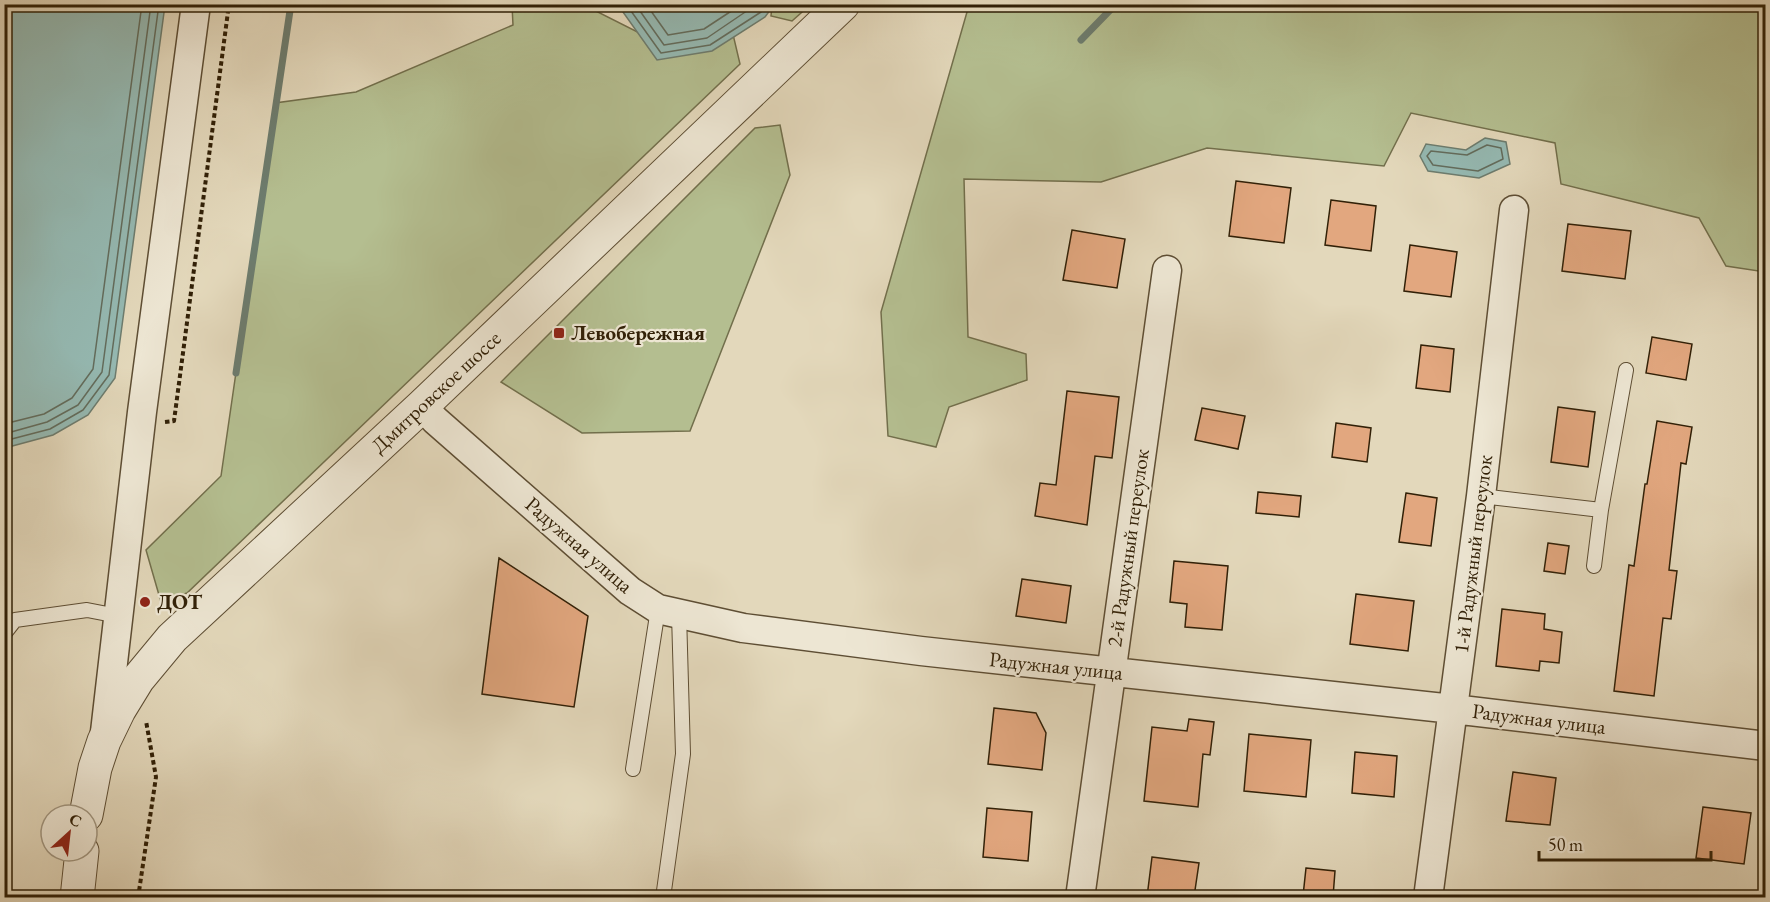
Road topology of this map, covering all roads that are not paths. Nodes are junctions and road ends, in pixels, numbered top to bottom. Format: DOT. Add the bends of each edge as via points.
graph roads {
  1 [pos="196,4"];
  2 [pos="843,4"];
  3 [pos="1514,210"];
  4 [pos="1167,270"];
  5 [pos="1626,370"];
  6 [pos="422,406"];
  7 [pos="1481,496"];
  8 [pos="1601,510"];
  9 [pos="1594,566"];
  10 [pos="669,611"];
  11 [pos="118,616"];
  12 [pos="10,618"];
  13 [pos="4,634"];
  14 [pos="1110,672"];
  15 [pos="1454,709"];
  16 [pos="104,741"];
  17 [pos="1766,746"];
  18 [pos="633,769"];
  19 [pos="88,803"];
  20 [pos="81,863"];
  21 [pos="77,897"];
  22 [pos="663,897"];
  23 [pos="1080,897"];
  24 [pos="1428,897"];
  1 -- 11 [label="street"];
  2 -- 6 [label="street, Дмитровское шоссе"];
  3 -- 7 [label="street, 1-й Радужный переулок"];
  4 -- 14 [label="street, 2-й Радужный переулок"];
  5 -- 8 [label="lane"];
  6 -- 10 [label="street, Радужная улица" via="630,591"];
  6 -- 16 [label="street, Дмитровское шоссе" via="172,638 138,679"];
  7 -- 8 [label="lane"];
  7 -- 15 [label="street, 1-й Радужный переулок"];
  8 -- 9 [label="lane"];
  10 -- 14 [label="street, Радужная улица" via="743,628"];
  10 -- 18 [label="lane"];
  10 -- 22 [label="lane" via="683,754"];
  11 -- 12 [label="lane" via="87,610"];
  11 -- 16 [label="street"];
  12 -- 13 [label="lane"];
  14 -- 15 [label="street, Радужная улица"];
  14 -- 23 [label="street, 2-й Радужный переулок"];
  15 -- 17 [label="street, Радужная улица"];
  15 -- 24 [label="street, 1-й Радужный переулок"];
  16 -- 19 [label="street, Дмитровское шоссе"];
  20 -- 21 [label="street"];
}
